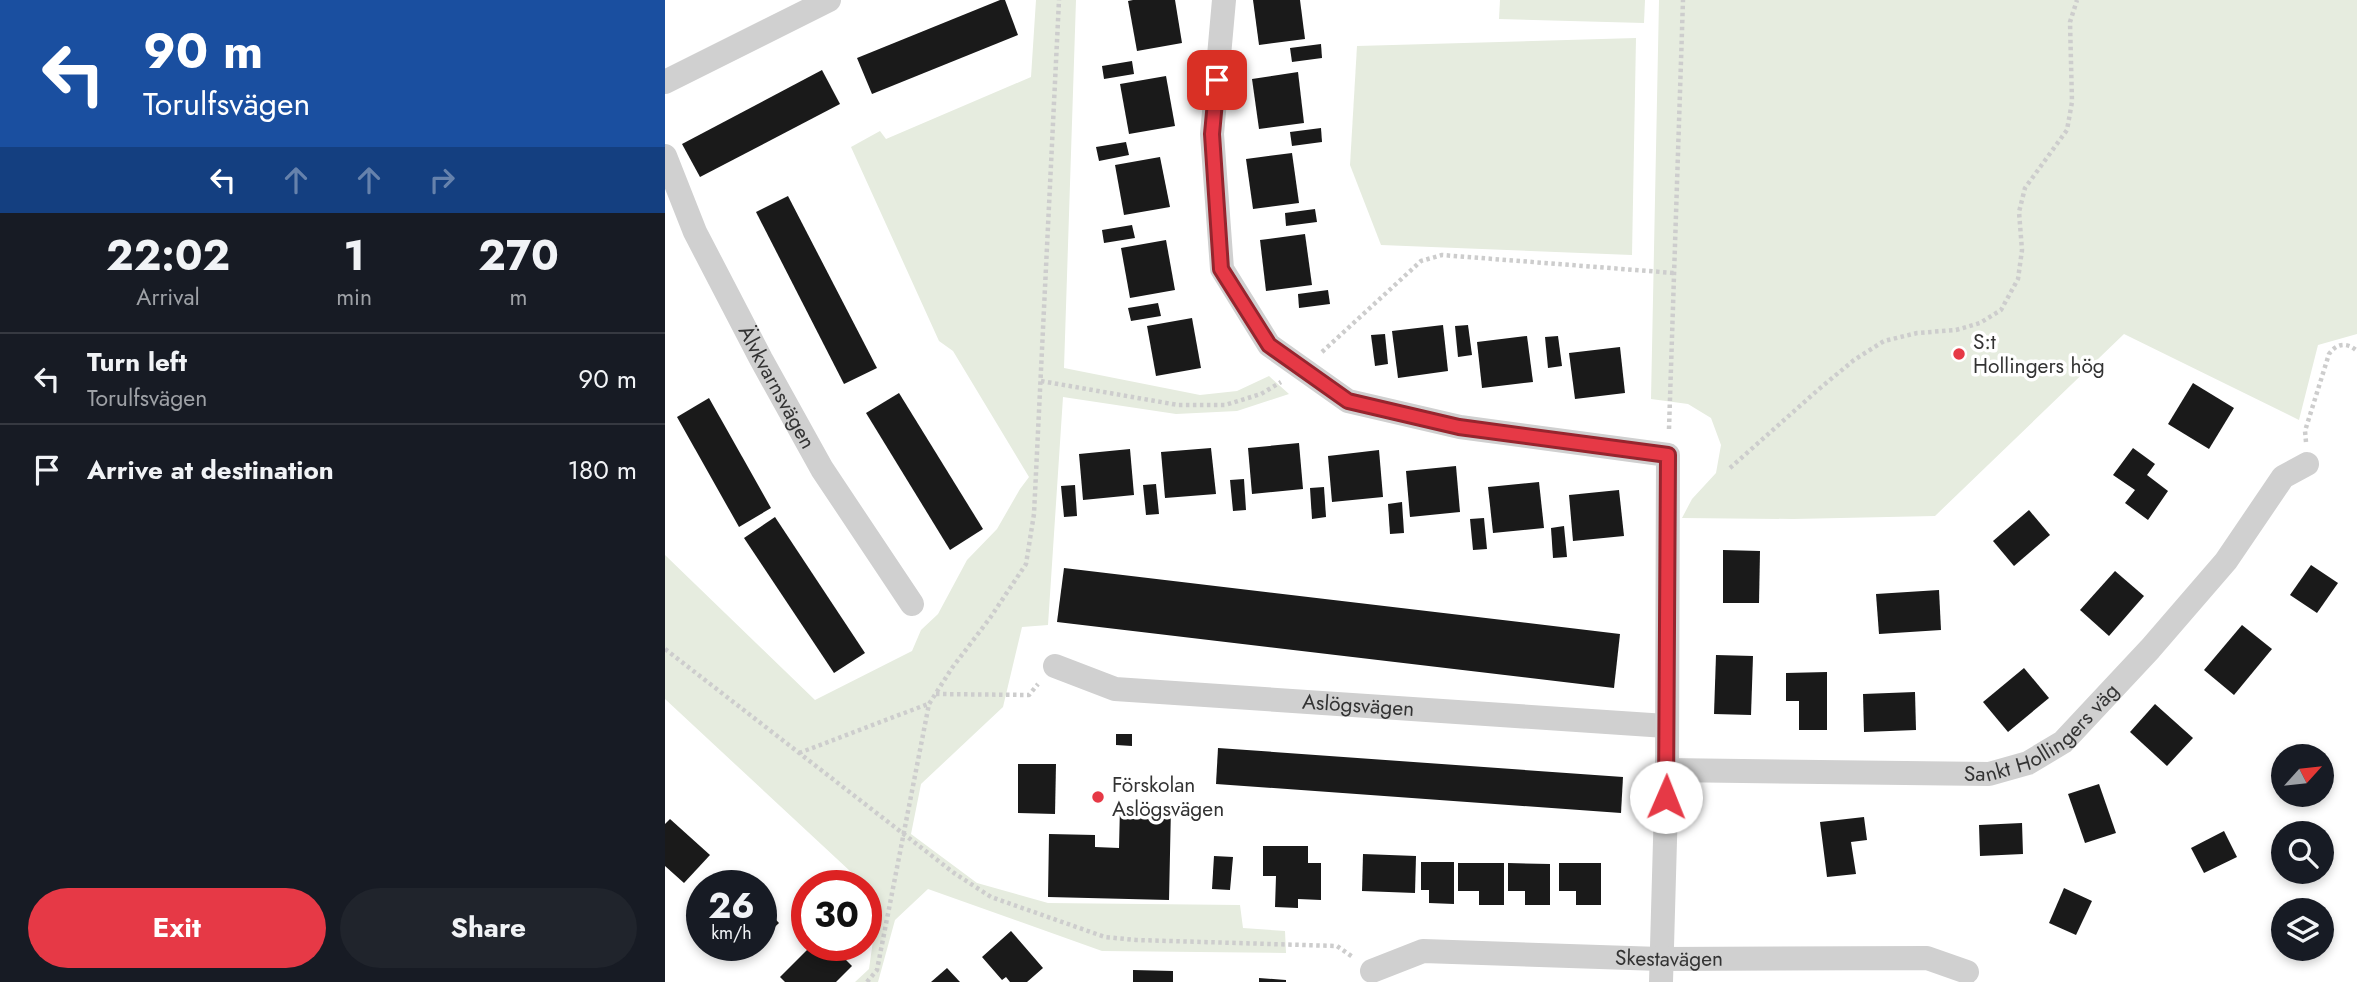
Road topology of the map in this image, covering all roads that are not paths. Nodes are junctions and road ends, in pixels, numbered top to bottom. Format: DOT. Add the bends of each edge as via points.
graph roads {
  1 [pos="829,0"];
  2 [pos="1224,0"];
  3 [pos="665,82"];
  4 [pos="665,156"];
  5 [pos="2307,464"];
  6 [pos="912,604"];
  7 [pos="1055,666"];
  8 [pos="1666,726"];
  9 [pos="1667,770"];
  10 [pos="1660,970"];
  11 [pos="1372,971"];
  12 [pos="1967,972"];
  1 -- 3 [label="street"];
  2 -- 8 [label="street" via="1212,134 1221,269 1269,345 1348,401 1459,427 1668,455"];
  4 -- 6 [label="street, Älvkvarnsvägen" via="695,232 761,359 822,469"];
  5 -- 9 [label="street, Sankt Hollingers väg" via="2283,477 2226,561 2063,743 2028,763 1989,774"];
  7 -- 8 [label="street, Aslögsvägen" via="1115,690"];
  8 -- 9 [label="street"];
  9 -- 10 [label="street"];
  10 -- 11 [label="street, Skestavägen" via="1423,951"];
  10 -- 12 [label="street, Skestavägen" via="1927,958"];
}
